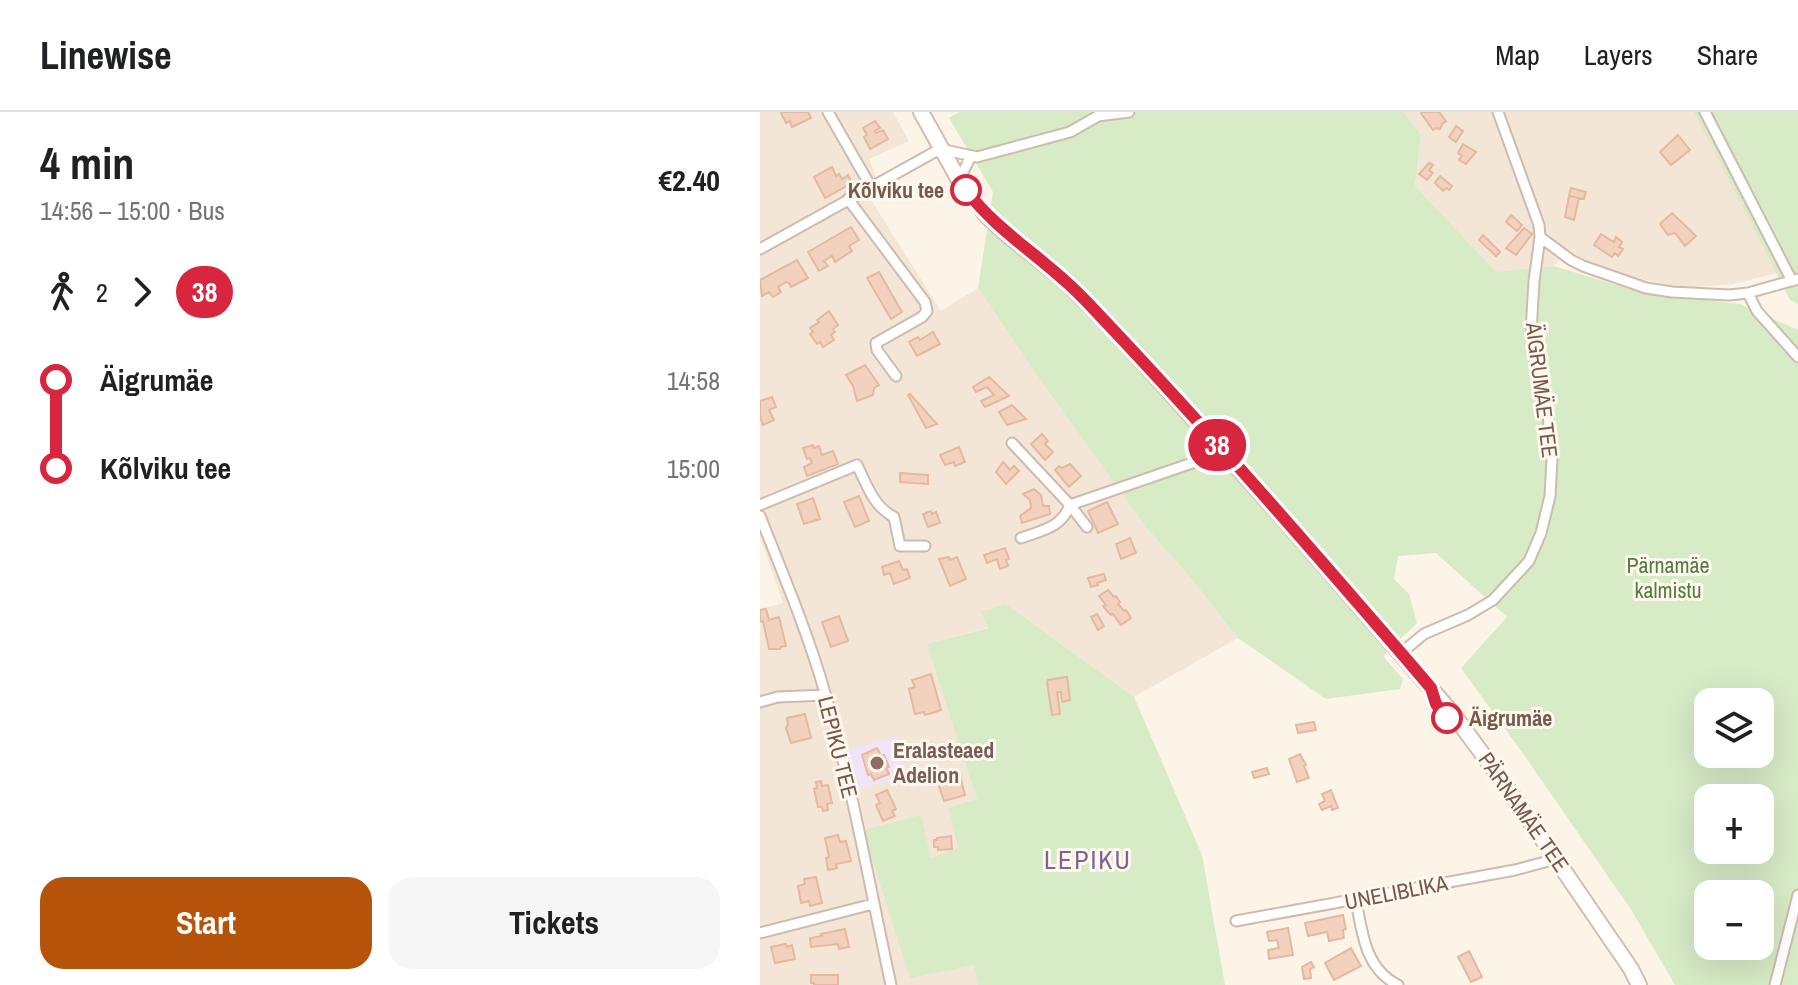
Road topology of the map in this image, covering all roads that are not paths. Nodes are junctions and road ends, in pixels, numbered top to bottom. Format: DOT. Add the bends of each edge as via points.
graph roads {
  1 [pos="828,112"];
  2 [pos="921,112"];
  3 [pos="1129,112"];
  4 [pos="1498,112"];
  5 [pos="1705,112"];
  6 [pos="940,149"];
  7 [pos="971,156"];
  8 [pos="959,180"];
  9 [pos="871,187"];
  10 [pos="848,199"];
  11 [pos="1540,237"];
  12 [pos="760,249"];
  13 [pos="1795,280"];
  14 [pos="1748,293"];
  15 [pos="1798,357"];
  16 [pos="896,376"];
  17 [pos="1214,441"];
  18 [pos="1012,443"];
  19 [pos="760,505"];
  20 [pos="1070,505"];
  21 [pos="760,516"];
  22 [pos="1087,527"];
  23 [pos="1021,538"];
  24 [pos="925,546"];
  25 [pos="1401,653"];
  26 [pos="826,695"];
  27 [pos="760,702"];
  28 [pos="1556,859"];
  29 [pos="1798,895"];
  30 [pos="1356,900"];
  31 [pos="873,904"];
  32 [pos="1236,921"];
  33 [pos="760,933"];
  34 [pos="891,985"];
  35 [pos="1398,985"];
  36 [pos="1639,985"];
  37 [pos="1775,985"];
  1 -- 9 [label="street"];
  2 -- 6 [label="main road, PÄRNAMÄE TEE"];
  3 -- 7 [label="street" via="1098,116 1070,132"];
  4 -- 11 [label="street, ÄIGRUMÄE TEE"];
  5 -- 13 [label="street"];
  6 -- 7 [label="street"];
  6 -- 8 [label="main road, PÄRNAMÄE TEE"];
  6 -- 9 [label="street"];
  7 -- 8 [label="street"];
  8 -- 17 [label="main road, PÄRNAMÄE TEE" via="986,215 1089,304"];
  9 -- 10 [label="street"];
  10 -- 12 [label="street"];
  10 -- 16 [label="street" via="925,302 922,317 876,343"];
  11 -- 14 [label="street" via="1583,266 1646,288"];
  11 -- 25 [label="street, ÄIGRUMÄE TEE" via="1531,332 1547,402 1552,472 1536,548 1493,600 1424,634"];
  13 -- 14 [label="street"];
  14 -- 15 [label="street"];
  17 -- 20 [label="street" via="1198,461"];
  17 -- 25 [label="main road, PÄRNAMÄE TEE"];
  18 -- 20 [label="street"];
  19 -- 24 [label="street" via="857,465 877,505 894,517 900,546"];
  20 -- 22 [label="street"];
  20 -- 23 [label="street" via="1055,526"];
  21 -- 26 [label="street, LEPIKU TEE"];
  25 -- 28 [label="main road, PÄRNAMÄE TEE" via="1482,751"];
  26 -- 27 [label="street"];
  26 -- 31 [label="street, LEPIKU TEE"];
  28 -- 30 [label="street, UNELIBLIKA"];
  28 -- 36 [label="main road, PÄRNAMÄE TEE"];
  29 -- 37 [label="street"];
  30 -- 32 [label="street, UNELIBLIKA"];
  30 -- 35 [label="street" via="1369,956"];
  31 -- 33 [label="street"];
  31 -- 34 [label="street, LEPIKU TEE"];
}
